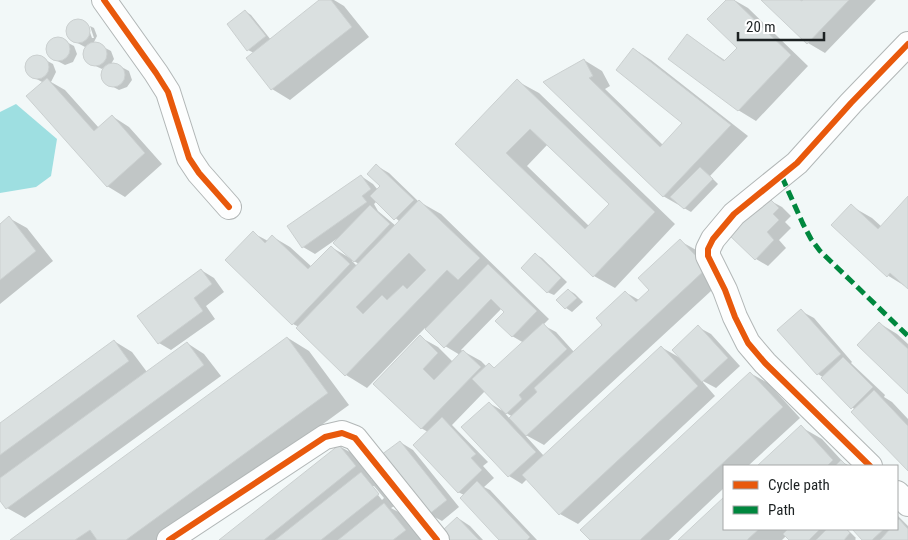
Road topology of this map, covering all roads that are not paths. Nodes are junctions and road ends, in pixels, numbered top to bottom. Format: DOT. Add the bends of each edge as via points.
graph roads {
  1 [pos="104,0"];
  2 [pos="908,44"];
  3 [pos="229,207"];
  4 [pos="869,465"];
  5 [pos="898,494"];
  6 [pos="908,504"];
  7 [pos="169,540"];
  8 [pos="437,540"];
  1 -- 3 [label="street" via="168,92 190,158 199,173"];
  2 -- 4 [label="street" via="797,163 734,214 708,249 708,256 748,343"];
  5 -- 6 [label="street"];
  7 -- 8 [label="street" via="325,437 342,433 355,438"];
}
